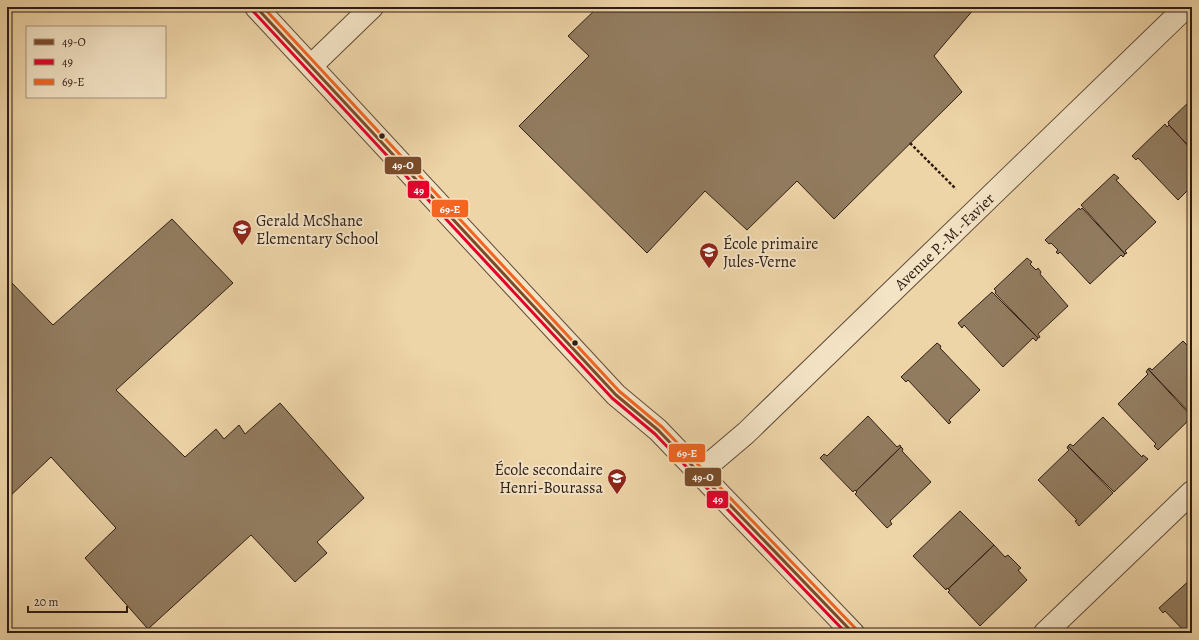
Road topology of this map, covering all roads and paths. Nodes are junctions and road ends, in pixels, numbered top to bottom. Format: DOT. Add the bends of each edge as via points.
graph roads {
  1 [pos="256,7"];
  2 [pos="372,7"];
  3 [pos="1186,7"];
  4 [pos="311,66"];
  5 [pos="910,144"];
  6 [pos="943,176"];
  7 [pos="700,472"];
  8 [pos="1192,492"];
  9 [pos="853,633"];
  10 [pos="1045,633"];
  1 -- 4 [label="street"];
  2 -- 4 [label="street"];
  3 -- 7 [label="street, Avenue P.-M.-Favier" via="746,433"];
  4 -- 7 [label="street" via="616,395 658,430"];
  5 -- 6 [label="path"];
  7 -- 9 [label="street"];
  8 -- 10 [label="street"];
}
